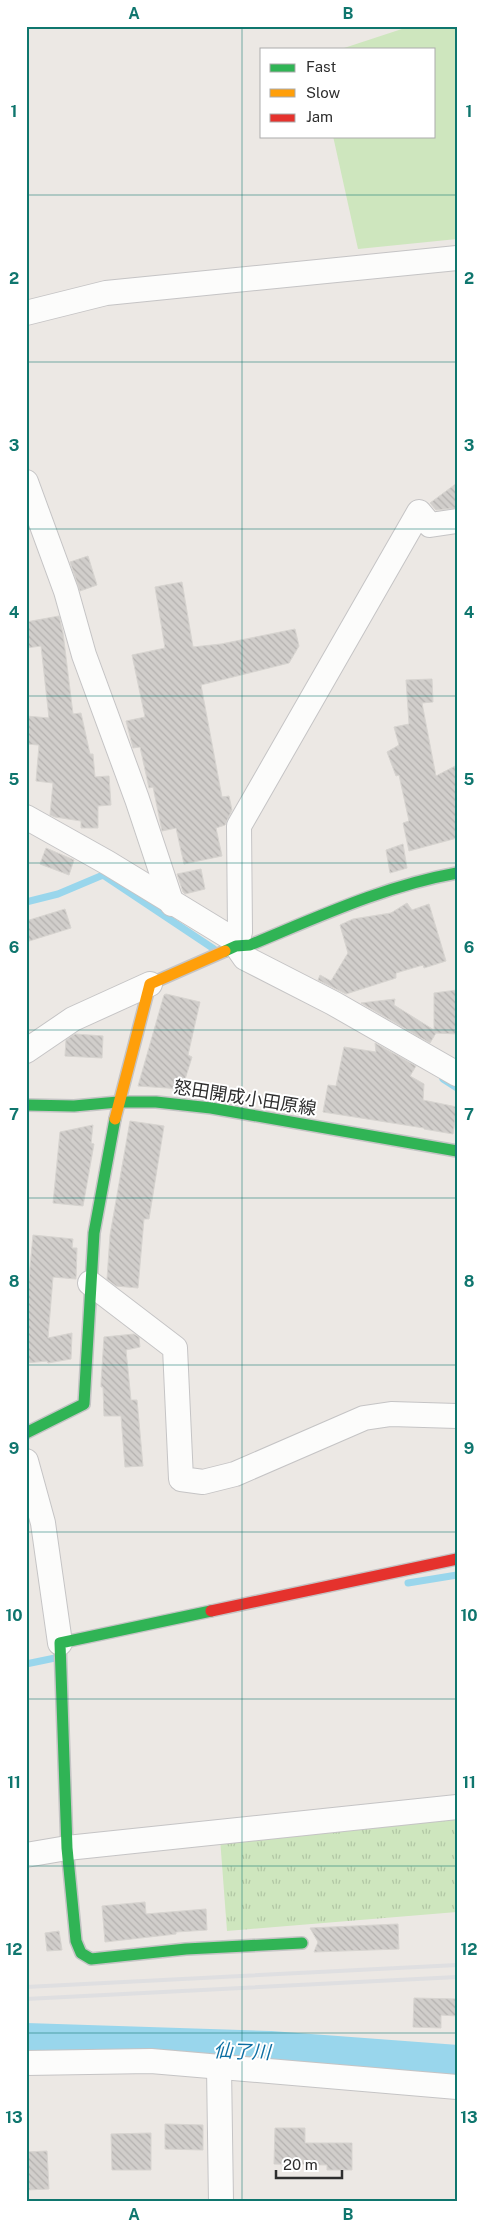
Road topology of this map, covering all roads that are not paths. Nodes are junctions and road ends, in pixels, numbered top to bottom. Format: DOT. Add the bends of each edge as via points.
graph roads {
  1 [pos="457,258"];
  2 [pos="26,313"];
  3 [pos="26,482"];
  4 [pos="457,521"];
  5 [pos="26,817"];
  6 [pos="457,873"];
  7 [pos="172,904"];
  8 [pos="229,950"];
  9 [pos="150,984"];
  10 [pos="26,1051"];
  11 [pos="457,1074"];
  12 [pos="118,1102"];
  13 [pos="26,1105"];
  14 [pos="457,1151"];
  15 [pos="90,1283"];
  16 [pos="457,1416"];
  17 [pos="26,1433"];
  18 [pos="26,1461"];
  19 [pos="457,1559"];
  20 [pos="60,1643"];
  21 [pos="457,1807"];
  22 [pos="67,1848"];
  23 [pos="26,1855"];
  24 [pos="302,1942"];
  25 [pos="26,2063"];
  26 [pos="219,2067"];
  27 [pos="457,2087"];
  28 [pos="221,2202"];
  1 -- 2 [label="street" via="106,293"];
  3 -- 7 [label="street"];
  4 -- 8 [label="street" via="430,525 419,512 239,826 240,932"];
  5 -- 7 [label="street"];
  6 -- 8 [label="street" via="433,876 387,891 250,945"];
  7 -- 8 [label="street" via="231,938"];
  8 -- 9 [label="street"];
  8 -- 11 [label="street" via="332,1003"];
  9 -- 10 [label="street" via="73,1019"];
  9 -- 12 [label="street"];
  12 -- 13 [label="street, 怒田開成小田原線" via="74,1106"];
  12 -- 14 [label="street, 怒田開成小田原線" via="211,1108"];
  12 -- 15 [label="street" via="94,1233"];
  15 -- 16 [label="street" via="175,1348 181,1479 203,1482 235,1474 364,1418 391,1414"];
  15 -- 17 [label="street" via="84,1404"];
  18 -- 20 [label="street" via="43,1524"];
  19 -- 20 [label="street"];
  20 -- 22 [label="street"];
  21 -- 22 [label="street"];
  22 -- 23 [label="street"];
  22 -- 24 [label="street" via="76,1941 84,1957"];
  25 -- 26 [label="street" via="151,2061"];
  26 -- 27 [label="street"];
  26 -- 28 [label="street"];
}
